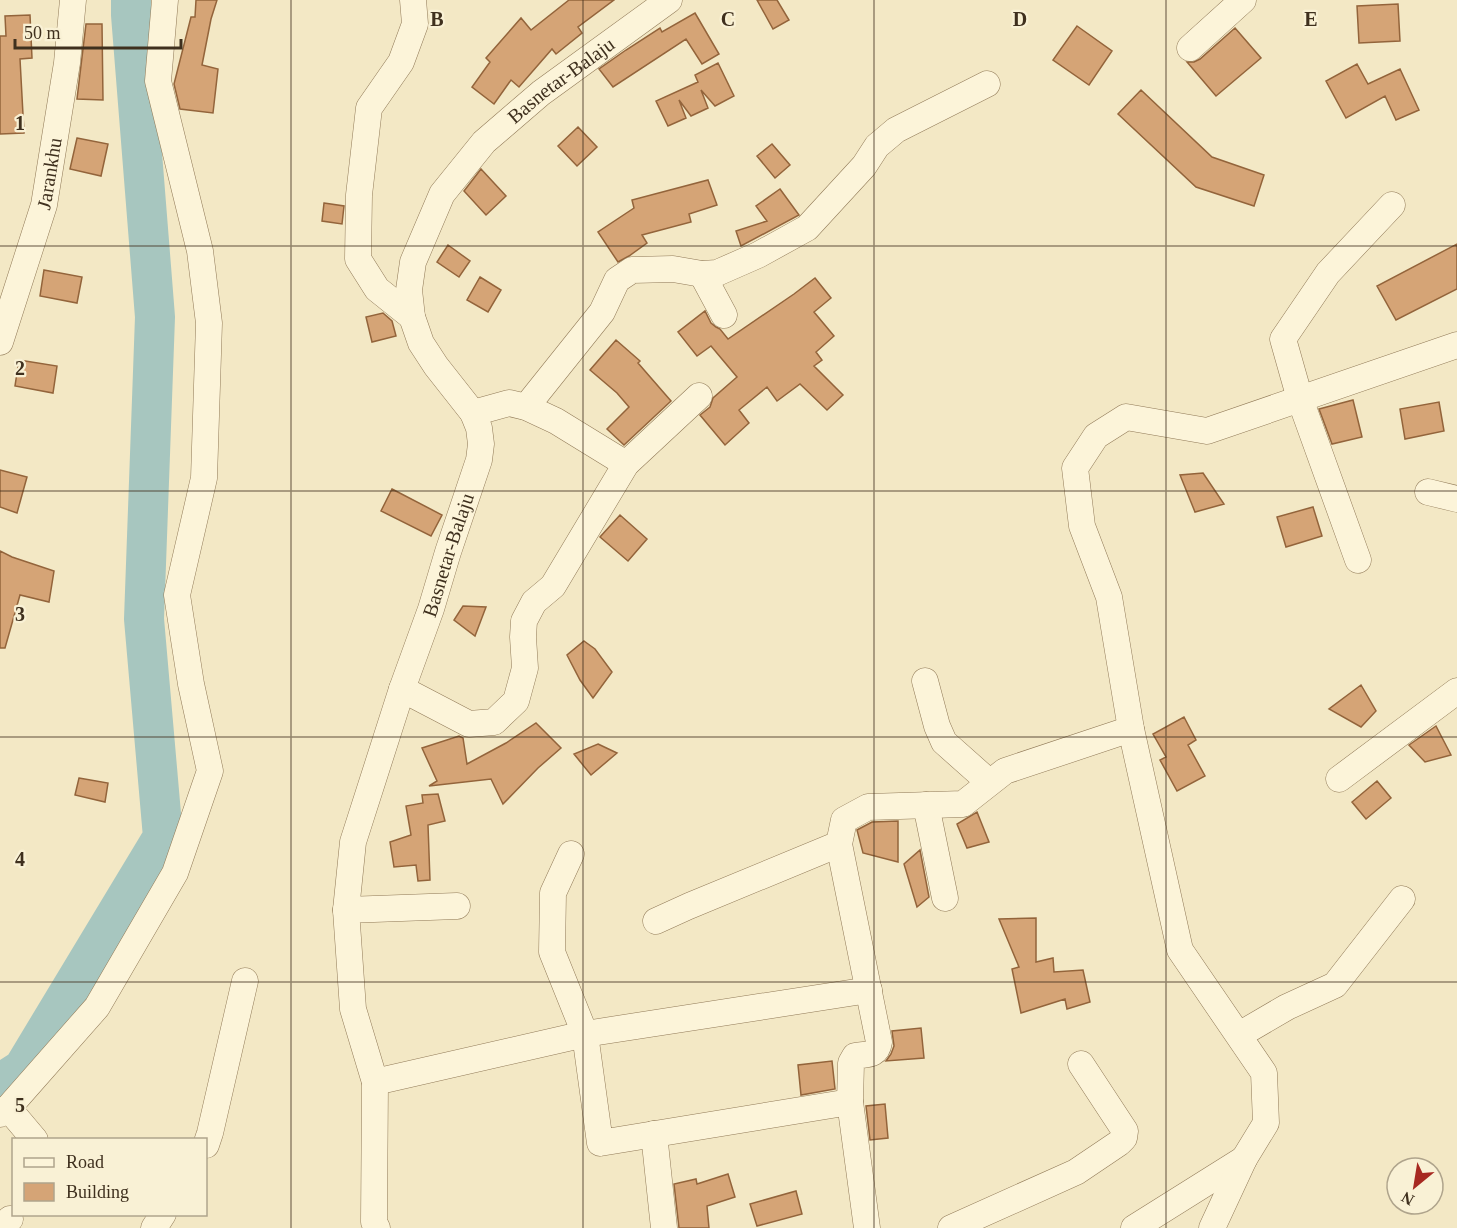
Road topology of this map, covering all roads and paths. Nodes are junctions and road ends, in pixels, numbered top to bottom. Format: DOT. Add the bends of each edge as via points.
graph roads {
  1 [pos="73,0"];
  2 [pos="165,0"];
  3 [pos="413,0"];
  4 [pos="669,0"];
  5 [pos="1243,0"];
  6 [pos="1190,48"];
  7 [pos="987,84"];
  8 [pos="1392,204"];
  9 [pos="702,274"];
  10 [pos="724,315"];
  11 [pos="412,317"];
  12 [pos="0,342"];
  13 [pos="1457,345"];
  14 [pos="699,396"];
  15 [pos="1300,399"];
  16 [pos="526,407"];
  17 [pos="473,414"];
  18 [pos="626,464"];
  19 [pos="1428,492"];
  20 [pos="1457,499"];
  21 [pos="1358,560"];
  22 [pos="925,681"];
  23 [pos="402,689"];
  24 [pos="1457,691"];
  25 [pos="1131,729"];
  26 [pos="1339,779"];
  27 [pos="989,782"];
  28 [pos="926,805"];
  29 [pos="839,844"];
  30 [pos="571,854"];
  31 [pos="945,898"];
  32 [pos="1402,899"];
  33 [pos="457,906"];
  34 [pos="346,910"];
  35 [pos="656,921"];
  36 [pos="245,981"];
  37 [pos="869,990"];
  38 [pos="585,1034"];
  39 [pos="1239,1035"];
  40 [pos="1081,1064"];
  41 [pos="375,1082"];
  42 [pos="850,1102"];
  43 [pos="4,1111"];
  44 [pos="654,1134"];
  45 [pos="33,1138"];
  46 [pos="207,1142"];
  47 [pos="1244,1159"];
  48 [pos="377,1228"];
  49 [pos="664,1228"];
  50 [pos="867,1228"];
  51 [pos="951,1228"];
  52 [pos="1134,1228"];
  53 [pos="1212,1228"];
  1 -- 12 [label="street, Jarankhu" via="44,205"];
  2 -- 43 [label="street" via="158,81 200,251 209,322 204,478 177,595 210,771 175,873 97,1007"];
  3 -- 11 [label="street" via="415,24 401,62 369,108 359,195 358,259 377,289"];
  4 -- 11 [label="street, Basnetar-Balaju" via="541,93 484,142 449,185 413,262 409,290"];
  5 -- 6 [label="street"];
  7 -- 9 [label="street" via="896,130 877,146 864,166 807,228 717,273"];
  8 -- 15 [label="street" via="1328,273 1283,339"];
  9 -- 10 [label="street"];
  9 -- 16 [label="street" via="673,269 632,270 617,280 602,312"];
  11 -- 17 [label="street, Basnetar-Balaju" via="421,343"];
  13 -- 15 [label="street"];
  14 -- 18 [label="street"];
  15 -- 21 [label="street"];
  15 -- 25 [label="street" via="1207,431 1126,417 1096,436 1075,468 1082,526 1109,597"];
  16 -- 17 [label="street" via="509,403"];
  16 -- 18 [label="street"];
  17 -- 23 [label="street, Basnetar-Balaju" via="479,428 479,460"];
  18 -- 23 [label="street" via="553,586 534,602 524,621 525,668 516,701 494,722 469,724"];
  19 -- 20 [label="street"];
  22 -- 27 [label="street" via="944,742"];
  23 -- 34 [label="street, Basnetar-Balaju" via="353,842"];
  24 -- 26 [label="street"];
  25 -- 27 [label="street" via="1005,771"];
  25 -- 39 [label="street" via="1180,950"];
  27 -- 28 [label="street" via="963,804"];
  28 -- 29 [label="street" via="868,807 844,820"];
  28 -- 31 [label="street"];
  29 -- 35 [label="street"];
  29 -- 37 [label="street"];
  30 -- 38 [label="street" via="553,893 552,952"];
  32 -- 39 [label="street" via="1335,985"];
  33 -- 34 [label="street"];
  34 -- 41 [label="street, Basnetar-Balaju" via="353,1009"];
  36 -- 46 [label="street"];
  37 -- 38 [label="street"];
  37 -- 42 [label="street" via="878,1049 855,1056 851,1063"];
  38 -- 41 [label="street"];
  38 -- 44 [label="street" via="600,1143"];
  39 -- 47 [label="street" via="1264,1072 1266,1123"];
  40 -- 51 [label="street" via="1125,1131 1124,1138 1076,1172"];
  41 -- 48 [label="street, Basnetar-Balaju"];
  42 -- 44 [label="street"];
  42 -- 50 [label="street"];
  43 -- 45 [label="street"];
  44 -- 49 [label="street"];
  47 -- 52 [label="street"];
  47 -- 53 [label="street"];
}
